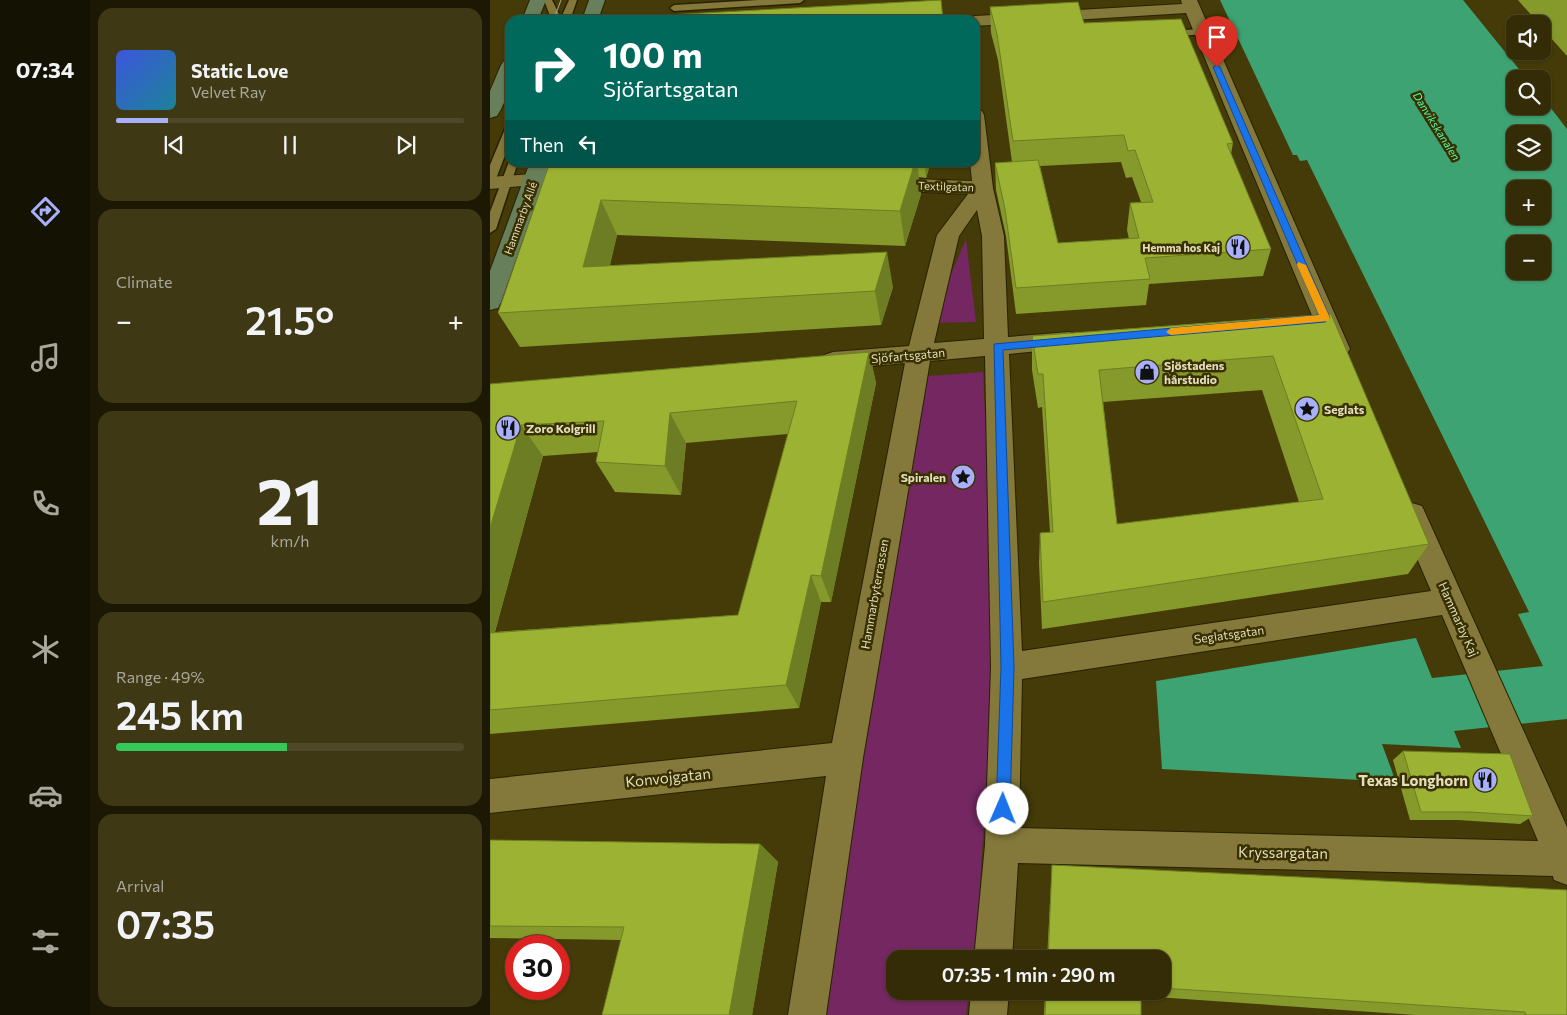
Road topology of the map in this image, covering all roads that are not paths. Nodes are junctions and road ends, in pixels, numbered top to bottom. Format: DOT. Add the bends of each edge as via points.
graph roads {
  1 [pos="538,0"];
  2 [pos="548,0"];
  3 [pos="573,0"];
  4 [pos="597,0"];
  5 [pos="800,0"];
  6 [pos="675,4"];
  7 [pos="1190,4"];
  8 [pos="532,15"];
  9 [pos="555,15"];
  10 [pos="567,15"];
  11 [pos="592,15"];
  12 [pos="980,21"];
  13 [pos="1202,32"];
  14 [pos="1154,34"];
  15 [pos="505,78"];
  16 [pos="490,112"];
  17 [pos="505,146"];
  18 [pos="980,161"];
  19 [pos="508,167"];
  20 [pos="536,171"];
  21 [pos="577,177"];
  22 [pos="495,181"];
  23 [pos="866,184"];
  24 [pos="983,188"];
  25 [pos="490,229"];
  26 [pos="490,302"];
  27 [pos="1087,339"];
  28 [pos="998,347"];
  29 [pos="1339,350"];
  30 [pos="919,354"];
  31 [pos="811,363"];
  32 [pos="1400,487"];
  33 [pos="1451,601"];
  34 [pos="1008,667"];
  35 [pos="846,758"];
  36 [pos="490,796"];
  37 [pos="1002,845"];
  38 [pos="1565,863"];
  39 [pos="994,950"];
  40 [pos="989,1000"];
  41 [pos="807,1015"];
  42 [pos="988,1015"];
  1 -- 8 [label="street"];
  2 -- 9 [label="lane"];
  3 -- 10 [label="lane"];
  4 -- 11 [label="street"];
  5 -- 6 [label="lane"];
  7 -- 12 [label="street" via="1090,18"];
  7 -- 13 [label="street"];
  13 -- 14 [label="lane"];
  13 -- 29 [label="street" via="1315,319"];
  15 -- 16 [label="street"];
  17 -- 22 [label="lane"];
  18 -- 24 [label="street"];
  19 -- 22 [label="lane"];
  20 -- 21 [label="street"];
  20 -- 22 [label="street"];
  20 -- 26 [label="street, Hammarby Allé"];
  22 -- 25 [label="lane"];
  23 -- 24 [label="street, Textilgatan"];
  24 -- 28 [label="street" via="993,236"];
  24 -- 30 [label="street, Hammarbyterrassen" via="948,236"];
  27 -- 28 [label="street, Sjöfartsgatan"];
  28 -- 30 [label="street, Sjöfartsgatan"];
  28 -- 34 [label="street"];
  30 -- 31 [label="street, Sjöfartsgatan"];
  30 -- 35 [label="street, Hammarbyterrassen"];
  32 -- 33 [label="street, Hammarby Kaj"];
  33 -- 34 [label="street, Seglatsgatan"];
  33 -- 38 [label="street, Hammarby Kaj"];
  34 -- 37 [label="street"];
  35 -- 36 [label="street, Konvojgatan"];
  35 -- 41 [label="street, Hammarbyterrassen"];
  37 -- 38 [label="street, Kryssargatan"];
  37 -- 39 [label="street"];
  40 -- 42 [label="street"];
}
